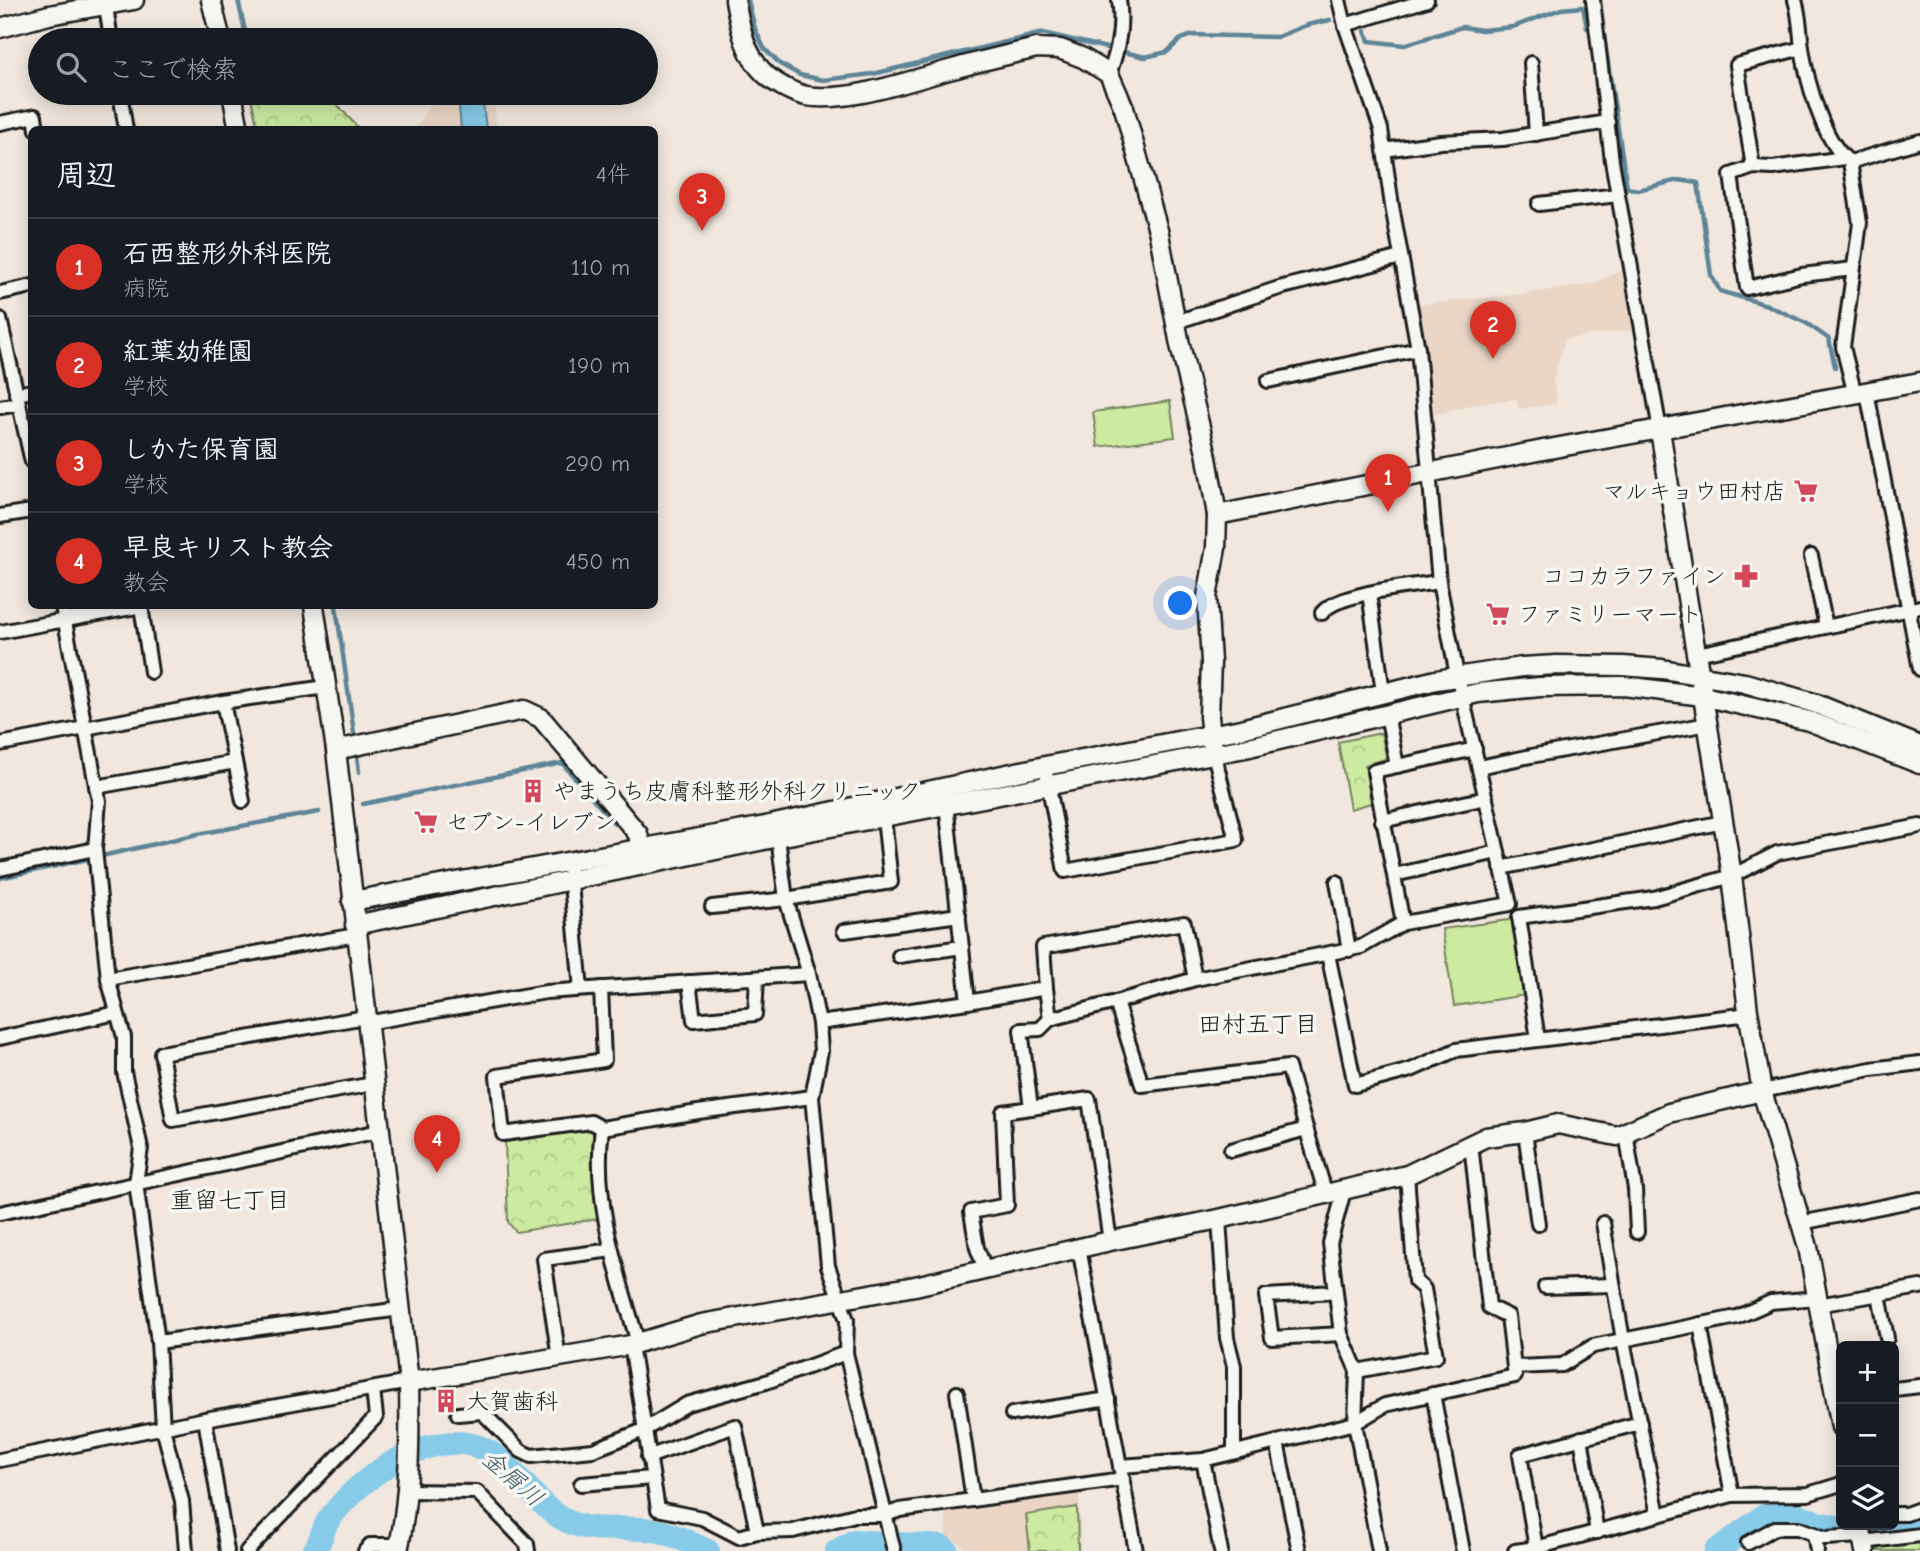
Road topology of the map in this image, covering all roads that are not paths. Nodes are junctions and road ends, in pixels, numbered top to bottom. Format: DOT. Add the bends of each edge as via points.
graph roads {
  1 [pos="134,0"];
  2 [pos="211,0"];
  3 [pos="735,0"];
  4 [pos="1119,0"];
  5 [pos="1339,0"];
  6 [pos="1427,0"];
  7 [pos="1592,0"];
  8 [pos="1795,0"];
  9 [pos="106,6"];
  10 [pos="1345,25"];
  11 [pos="0,28"];
  12 [pos="109,28"];
  13 [pos="218,28"];
  14 [pos="1802,48"];
  15 [pos="1531,63"];
  16 [pos="1109,75"];
  17 [pos="122,105"];
  18 [pos="234,105"];
  19 [pos="1608,122"];
  20 [pos="0,123"];
  21 [pos="36,126"];
  22 [pos="124,126"];
  23 [pos="238,126"];
  24 [pos="1536,134"];
  25 [pos="1920,141"];
  26 [pos="1384,150"];
  27 [pos="1847,160"];
  28 [pos="1753,167"];
  29 [pos="1618,195"];
  30 [pos="1539,204"];
  31 [pos="1401,257"];
  32 [pos="1853,269"];
  33 [pos="28,287"];
  34 [pos="0,293"];
  35 [pos="0,319"];
  36 [pos="1176,322"];
  37 [pos="1419,349"];
  38 [pos="1268,381"];
  39 [pos="1920,382"];
  40 [pos="28,393"];
  41 [pos="1861,394"];
  42 [pos="17,399"];
  43 [pos="0,407"];
  44 [pos="1660,430"];
  45 [pos="28,445"];
  46 [pos="1430,474"];
  47 [pos="28,511"];
  48 [pos="1217,515"];
  49 [pos="0,516"];
  50 [pos="1811,556"];
  51 [pos="1439,582"];
  52 [pos="1369,593"];
  53 [pos="63,609"];
  54 [pos="123,609"];
  55 [pos="141,609"];
  56 [pos="314,609"];
  57 [pos="1914,609"];
  58 [pos="1321,613"];
  59 [pos="65,619"];
  60 [pos="1826,626"];
  61 [pos="0,632"];
  62 [pos="1697,654"];
  63 [pos="1920,669"];
  64 [pos="151,672"];
  65 [pos="1700,675"];
  66 [pos="1458,676"];
  67 [pos="326,687"];
  68 [pos="1383,692"];
  69 [pos="1463,696"];
  70 [pos="1703,696"];
  71 [pos="223,702"];
  72 [pos="1387,714"];
  73 [pos="1708,724"];
  74 [pos="85,727"];
  75 [pos="1210,734"];
  76 [pos="0,744"];
  77 [pos="1920,746"];
  78 [pos="1475,749"];
  79 [pos="336,750"];
  80 [pos="1214,754"];
  81 [pos="235,762"];
  82 [pos="1920,764"];
  83 [pos="1045,766"];
  84 [pos="1397,766"];
  85 [pos="1479,767"];
  86 [pos="1049,786"];
  87 [pos="96,787"];
  88 [pos="1486,798"];
  89 [pos="243,801"];
  90 [pos="946,804"];
  91 [pos="884,818"];
  92 [pos="1382,821"];
  93 [pos="1723,822"];
  94 [pos="1920,826"];
  95 [pos="777,830"];
  96 [pos="641,848"];
  97 [pos="95,849"];
  98 [pos="1498,852"];
  99 [pos="1501,868"];
  100 [pos="0,869"];
  101 [pos="570,871"];
  102 [pos="1394,875"];
  103 [pos="1732,876"];
  104 [pos="1337,882"];
  105 [pos="786,899"];
  106 [pos="352,901"];
  107 [pos="712,908"];
  108 [pos="959,915"];
  109 [pos="1403,923"];
  110 [pos="356,930"];
  111 [pos="844,931"];
  112 [pos="962,947"];
  113 [pos="1349,950"];
  114 [pos="1328,954"];
  115 [pos="899,956"];
  116 [pos="809,974"];
  117 [pos="758,978"];
  118 [pos="108,979"];
  119 [pos="1195,979"];
  120 [pos="689,982"];
  121 [pos="601,988"];
  122 [pos="1046,988"];
  123 [pos="581,989"];
  124 [pos="968,1002"];
  125 [pos="1116,1002"];
  126 [pos="117,1013"];
  127 [pos="1749,1014"];
  128 [pos="1050,1018"];
  129 [pos="366,1020"];
  130 [pos="820,1023"];
  131 [pos="0,1038"];
  132 [pos="1538,1039"];
  133 [pos="1920,1063"];
  134 [pos="373,1084"];
  135 [pos="1762,1091"];
  136 [pos="812,1097"];
  137 [pos="1031,1108"];
  138 [pos="602,1128"];
  139 [pos="1306,1129"];
  140 [pos="379,1131"];
  141 [pos="1525,1132"];
  142 [pos="1626,1133"];
  143 [pos="1471,1144"];
  144 [pos="1231,1150"];
  145 [pos="1407,1175"];
  146 [pos="136,1184"];
  147 [pos="1335,1193"];
  148 [pos="1920,1199"];
  149 [pos="0,1213"];
  150 [pos="1219,1219"];
  151 [pos="1603,1223"];
  152 [pos="1801,1223"];
  153 [pos="1538,1224"];
  154 [pos="1637,1232"];
  155 [pos="1110,1241"];
  156 [pos="1079,1248"];
  157 [pos="612,1250"];
  158 [pos="985,1269"];
  159 [pos="1613,1285"];
  160 [pos="1545,1287"];
  161 [pos="1920,1287"];
  162 [pos="1336,1292"];
  163 [pos="1879,1294"];
  164 [pos="841,1301"];
  165 [pos="1818,1302"];
  166 [pos="400,1309"];
  167 [pos="1700,1324"];
  168 [pos="1341,1334"];
  169 [pos="1887,1338"];
  170 [pos="1623,1340"];
  171 [pos="159,1342"];
  172 [pos="634,1344"];
  173 [pos="846,1353"];
  174 [pos="559,1358"];
  175 [pos="1514,1367"];
  176 [pos="1357,1371"];
  177 [pos="409,1382"];
  178 [pos="1920,1386"];
  179 [pos="1836,1388"];
  180 [pos="1899,1388"];
  181 [pos="373,1389"];
  182 [pos="957,1393"];
  183 [pos="1433,1394"];
  184 [pos="1108,1399"];
  185 [pos="458,1414"];
  186 [pos="1012,1414"];
  187 [pos="205,1419"];
  188 [pos="1355,1423"];
  189 [pos="1640,1423"];
  190 [pos="163,1428"];
  191 [pos="644,1430"];
  192 [pos="1581,1438"];
  193 [pos="1277,1442"];
  194 [pos="1234,1452"];
  195 [pos="648,1457"];
  196 [pos="0,1460"];
  197 [pos="1203,1460"];
  198 [pos="1121,1473"];
  199 [pos="652,1478"];
  200 [pos="581,1484"];
  201 [pos="1836,1486"];
  202 [pos="407,1490"];
  203 [pos="1732,1495"];
  204 [pos="973,1500"];
  205 [pos="1920,1509"];
  206 [pos="1899,1514"];
  207 [pos="885,1515"];
  208 [pos="1658,1515"];
  209 [pos="757,1532"];
  210 [pos="1597,1532"];
  211 [pos="1814,1534"];
  212 [pos="1920,1535"];
  213 [pos="1862,1539"];
  214 [pos="399,1548"];
  215 [pos="1536,1548"];
  216 [pos="1744,1548"];
  217 [pos="186,1551"];
  218 [pos="227,1551"];
  219 [pos="247,1551"];
  220 [pos="365,1551"];
  221 [pos="528,1551"];
  222 [pos="894,1551"];
  223 [pos="1136,1551"];
  224 [pos="1221,1551"];
  225 [pos="1299,1551"];
  226 [pos="1379,1551"];
  227 [pos="1463,1551"];
  228 [pos="1515,1551"];
  229 [pos="1817,1551"];
  1 -- 9 [label="street"];
  2 -- 13 [label="street"];
  3 -- 16 [label="street" via="750,54 765,74 805,96 871,91 1036,48 1060,49"];
  4 -- 16 [label="street" via="1117,50"];
  5 -- 10 [label="street"];
  6 -- 10 [label="street"];
  7 -- 19 [label="street"];
  8 -- 14 [label="street"];
  9 -- 11 [label="street"];
  9 -- 12 [label="street"];
  10 -- 26 [label="street"];
  14 -- 27 [label="street" via="1820,119"];
  14 -- 28 [label="street" via="1737,65"];
  15 -- 24 [label="street"];
  16 -- 36 [label="street" via="1124,108 1156,223"];
  17 -- 22 [label="street"];
  18 -- 23 [label="street"];
  19 -- 24 [label="street"];
  19 -- 29 [label="street"];
  20 -- 21 [label="street" via="35,116"];
  24 -- 26 [label="street"];
  25 -- 27 [label="street"];
  26 -- 31 [label="street"];
  27 -- 28 [label="street"];
  27 -- 32 [label="street" via="1860,223"];
  28 -- 32 [label="street" via="1731,175 1747,288"];
  29 -- 30 [label="street"];
  29 -- 44 [label="street"];
  31 -- 36 [label="street" via="1279,288"];
  31 -- 37 [label="street"];
  32 -- 41 [label="street" via="1843,347"];
  33 -- 34 [label="street"];
  35 -- 42 [label="street"];
  36 -- 48 [label="street"];
  37 -- 38 [label="street"];
  37 -- 46 [label="street"];
  39 -- 41 [label="street"];
  40 -- 42 [label="street"];
  41 -- 44 [label="street"];
  41 -- 57 [label="street"];
  42 -- 43 [label="street"];
  42 -- 45 [label="street"];
  44 -- 46 [label="street"];
  44 -- 62 [label="street"];
  46 -- 48 [label="street"];
  46 -- 51 [label="street"];
  47 -- 49 [label="street"];
  48 -- 75 [label="street" via="1207,597"];
  50 -- 60 [label="street"];
  51 -- 52 [label="street"];
  51 -- 66 [label="street"];
  52 -- 58 [label="street" via="1327,605"];
  52 -- 68 [label="street"];
  53 -- 59 [label="street"];
  54 -- 59 [label="street"];
  55 -- 64 [label="street"];
  56 -- 67 [label="street"];
  57 -- 60 [label="street"];
  57 -- 63 [label="street"];
  59 -- 61 [label="street"];
  59 -- 74 [label="street"];
  60 -- 62 [label="street"];
  62 -- 65 [label="street"];
  65 -- 66 [label="street" via="1592,664"];
  65 -- 70 [label="street"];
  65 -- 77 [label="street" via="1814,703"];
  66 -- 68 [label="street"];
  66 -- 69 [label="street"];
  67 -- 71 [label="street"];
  67 -- 79 [label="street"];
  68 -- 75 [label="street"];
  69 -- 70 [label="street" via="1581,685"];
  69 -- 72 [label="street"];
  69 -- 78 [label="street"];
  70 -- 73 [label="street"];
  70 -- 82 [label="street" via="1809,721"];
  71 -- 74 [label="street"];
  71 -- 81 [label="street"];
  72 -- 80 [label="street"];
  72 -- 84 [label="street"];
  73 -- 85 [label="street"];
  73 -- 93 [label="street"];
  74 -- 76 [label="street"];
  74 -- 87 [label="street"];
  75 -- 80 [label="street"];
  75 -- 83 [label="street"];
  78 -- 84 [label="street"];
  78 -- 85 [label="street"];
  79 -- 96 [label="street" via="524,710 541,719 638,834"];
  79 -- 106 [label="street"];
  80 -- 86 [label="street"];
  80 -- 86 [label="street" via="1236,840 1065,871"];
  81 -- 87 [label="street"];
  81 -- 89 [label="street"];
  83 -- 86 [label="street"];
  83 -- 95 [label="street"];
  84 -- 92 [label="street" via="1374,771"];
  85 -- 88 [label="street"];
  86 -- 90 [label="street"];
  87 -- 97 [label="street"];
  88 -- 92 [label="street"];
  88 -- 98 [label="street"];
  90 -- 91 [label="street"];
  90 -- 108 [label="street"];
  91 -- 95 [label="street"];
  91 -- 105 [label="street" via="891,882"];
  92 -- 102 [label="street"];
  93 -- 99 [label="street"];
  93 -- 103 [label="street"];
  94 -- 103 [label="street" via="1777,853"];
  95 -- 96 [label="street"];
  95 -- 101 [label="street"];
  95 -- 105 [label="street"];
  96 -- 101 [label="street"];
  97 -- 100 [label="street"];
  97 -- 118 [label="street"];
  98 -- 99 [label="street"];
  98 -- 102 [label="street"];
  99 -- 109 [label="street" via="1510,904"];
  101 -- 106 [label="street"];
  101 -- 110 [label="street"];
  101 -- 123 [label="street"];
  102 -- 109 [label="street"];
  103 -- 127 [label="street"];
  103 -- 132 [label="street" via="1654,898 1519,917"];
  104 -- 113 [label="street"];
  105 -- 107 [label="street"];
  105 -- 116 [label="street"];
  106 -- 110 [label="street"];
  108 -- 111 [label="street"];
  108 -- 112 [label="street"];
  109 -- 113 [label="street"];
  110 -- 118 [label="street"];
  110 -- 129 [label="street"];
  112 -- 115 [label="street"];
  112 -- 124 [label="street"];
  113 -- 114 [label="street"];
  114 -- 119 [label="street"];
  114 -- 132 [label="street" via="1355,1085 1411,1070 1457,1050"];
  116 -- 117 [label="street"];
  116 -- 130 [label="street"];
  117 -- 120 [label="street"];
  117 -- 120 [label="street" via="755,1014 694,1020"];
  118 -- 126 [label="street"];
  119 -- 122 [label="street" via="1184,923 1043,947"];
  119 -- 125 [label="street"];
  120 -- 121 [label="street"];
  121 -- 123 [label="street"];
  121 -- 138 [label="street" via="604,1060 497,1076 503,1135 591,1122"];
  122 -- 124 [label="street"];
  122 -- 128 [label="street"];
  123 -- 129 [label="street"];
  124 -- 130 [label="street"];
  125 -- 128 [label="street"];
  125 -- 139 [label="street" via="1142,1085 1288,1067"];
  126 -- 131 [label="street"];
  126 -- 146 [label="street" via="141,1148"];
  127 -- 132 [label="street"];
  127 -- 135 [label="street"];
  128 -- 137 [label="street" via="1040,1029 1021,1030"];
  129 -- 134 [label="street"];
  129 -- 134 [label="street" via="162,1053 173,1120"];
  130 -- 136 [label="street" via="821,1051"];
  133 -- 135 [label="street"];
  134 -- 140 [label="street"];
  135 -- 142 [label="street" via="1669,1114"];
  135 -- 152 [label="street"];
  136 -- 138 [label="street"];
  136 -- 164 [label="street" via="828,1266"];
  137 -- 155 [label="street" via="1089,1099"];
  137 -- 158 [label="street" via="1003,1112 1007,1205 971,1212 976,1248"];
  138 -- 157 [label="street" via="602,1210"];
  139 -- 144 [label="street"];
  139 -- 147 [label="street"];
  140 -- 146 [label="street"];
  140 -- 166 [label="street"];
  141 -- 142 [label="street" via="1558,1124 1616,1136"];
  141 -- 143 [label="street" via="1486,1137"];
  141 -- 153 [label="street" via="1529,1198"];
  142 -- 154 [label="street"];
  143 -- 145 [label="street"];
  143 -- 175 [label="street" via="1489,1307 1508,1316"];
  145 -- 147 [label="street"];
  145 -- 176 [label="street" via="1415,1282 1424,1289 1436,1356"];
  146 -- 149 [label="street"];
  146 -- 171 [label="street"];
  147 -- 150 [label="street"];
  147 -- 162 [label="street" via="1330,1243"];
  148 -- 152 [label="street"];
  150 -- 155 [label="street"];
  150 -- 194 [label="street" via="1227,1338 1234,1366"];
  151 -- 159 [label="street"];
  152 -- 165 [label="street"];
  155 -- 156 [label="street"];
  156 -- 158 [label="street"];
  156 -- 184 [label="street"];
  157 -- 172 [label="street"];
  157 -- 174 [label="street" via="544,1259"];
  158 -- 164 [label="street"];
  159 -- 160 [label="street"];
  159 -- 170 [label="street"];
  161 -- 163 [label="street"];
  162 -- 168 [label="street"];
  162 -- 168 [label="street" via="1266,1296 1272,1338"];
  163 -- 165 [label="street"];
  163 -- 169 [label="street"];
  164 -- 172 [label="street" via="701,1324"];
  164 -- 173 [label="street" via="847,1320"];
  165 -- 167 [label="street" via="1771,1302 1737,1317"];
  165 -- 179 [label="street"];
  166 -- 171 [label="street"];
  166 -- 177 [label="street"];
  167 -- 170 [label="street"];
  167 -- 203 [label="street"];
  168 -- 176 [label="street"];
  170 -- 175 [label="street" via="1593,1346 1562,1365"];
  170 -- 189 [label="street"];
  171 -- 190 [label="street"];
  172 -- 174 [label="street"];
  172 -- 191 [label="street"];
  173 -- 191 [label="street" via="687,1404"];
  173 -- 207 [label="street"];
  174 -- 177 [label="street"];
  175 -- 183 [label="street" via="1515,1376"];
  176 -- 188 [label="street"];
  177 -- 181 [label="street"];
  177 -- 202 [label="street"];
  178 -- 180 [label="street"];
  181 -- 187 [label="street"];
  181 -- 219 [label="street" via="376,1417"];
  182 -- 204 [label="street"];
  183 -- 188 [label="street" via="1385,1405"];
  183 -- 227 [label="street"];
  184 -- 186 [label="street"];
  184 -- 198 [label="street"];
  185 -- 191 [label="street" via="482,1412 531,1456 593,1450"];
  187 -- 190 [label="street"];
  187 -- 218 [label="street"];
  188 -- 193 [label="street"];
  188 -- 226 [label="street"];
  189 -- 192 [label="street"];
  189 -- 208 [label="street"];
  190 -- 196 [label="street"];
  190 -- 217 [label="street" via="181,1501"];
  191 -- 195 [label="street"];
  192 -- 210 [label="street"];
  192 -- 215 [label="street" via="1520,1455"];
  193 -- 194 [label="street"];
  193 -- 225 [label="street"];
  194 -- 197 [label="street"];
  195 -- 199 [label="street"];
  195 -- 209 [label="street" via="735,1426"];
  197 -- 198 [label="street"];
  197 -- 224 [label="street"];
  198 -- 204 [label="street"];
  198 -- 223 [label="street"];
  199 -- 200 [label="street"];
  199 -- 209 [label="street" via="658,1509 702,1518 739,1537"];
  201 -- 203 [label="street" via="1808,1494"];
  202 -- 214 [label="street"];
  202 -- 221 [label="street" via="477,1492 527,1544"];
  203 -- 208 [label="street"];
  204 -- 207 [label="street"];
  205 -- 206 [label="street"];
  207 -- 209 [label="street" via="855,1515 793,1531"];
  207 -- 222 [label="street"];
  208 -- 210 [label="street"];
  210 -- 215 [label="street"];
  211 -- 213 [label="street"];
  211 -- 216 [label="street" via="1798,1528 1774,1528"];
  211 -- 229 [label="street"];
  212 -- 213 [label="street"];
  214 -- 220 [label="street" via="370,1545"];
  215 -- 228 [label="street"];
}
